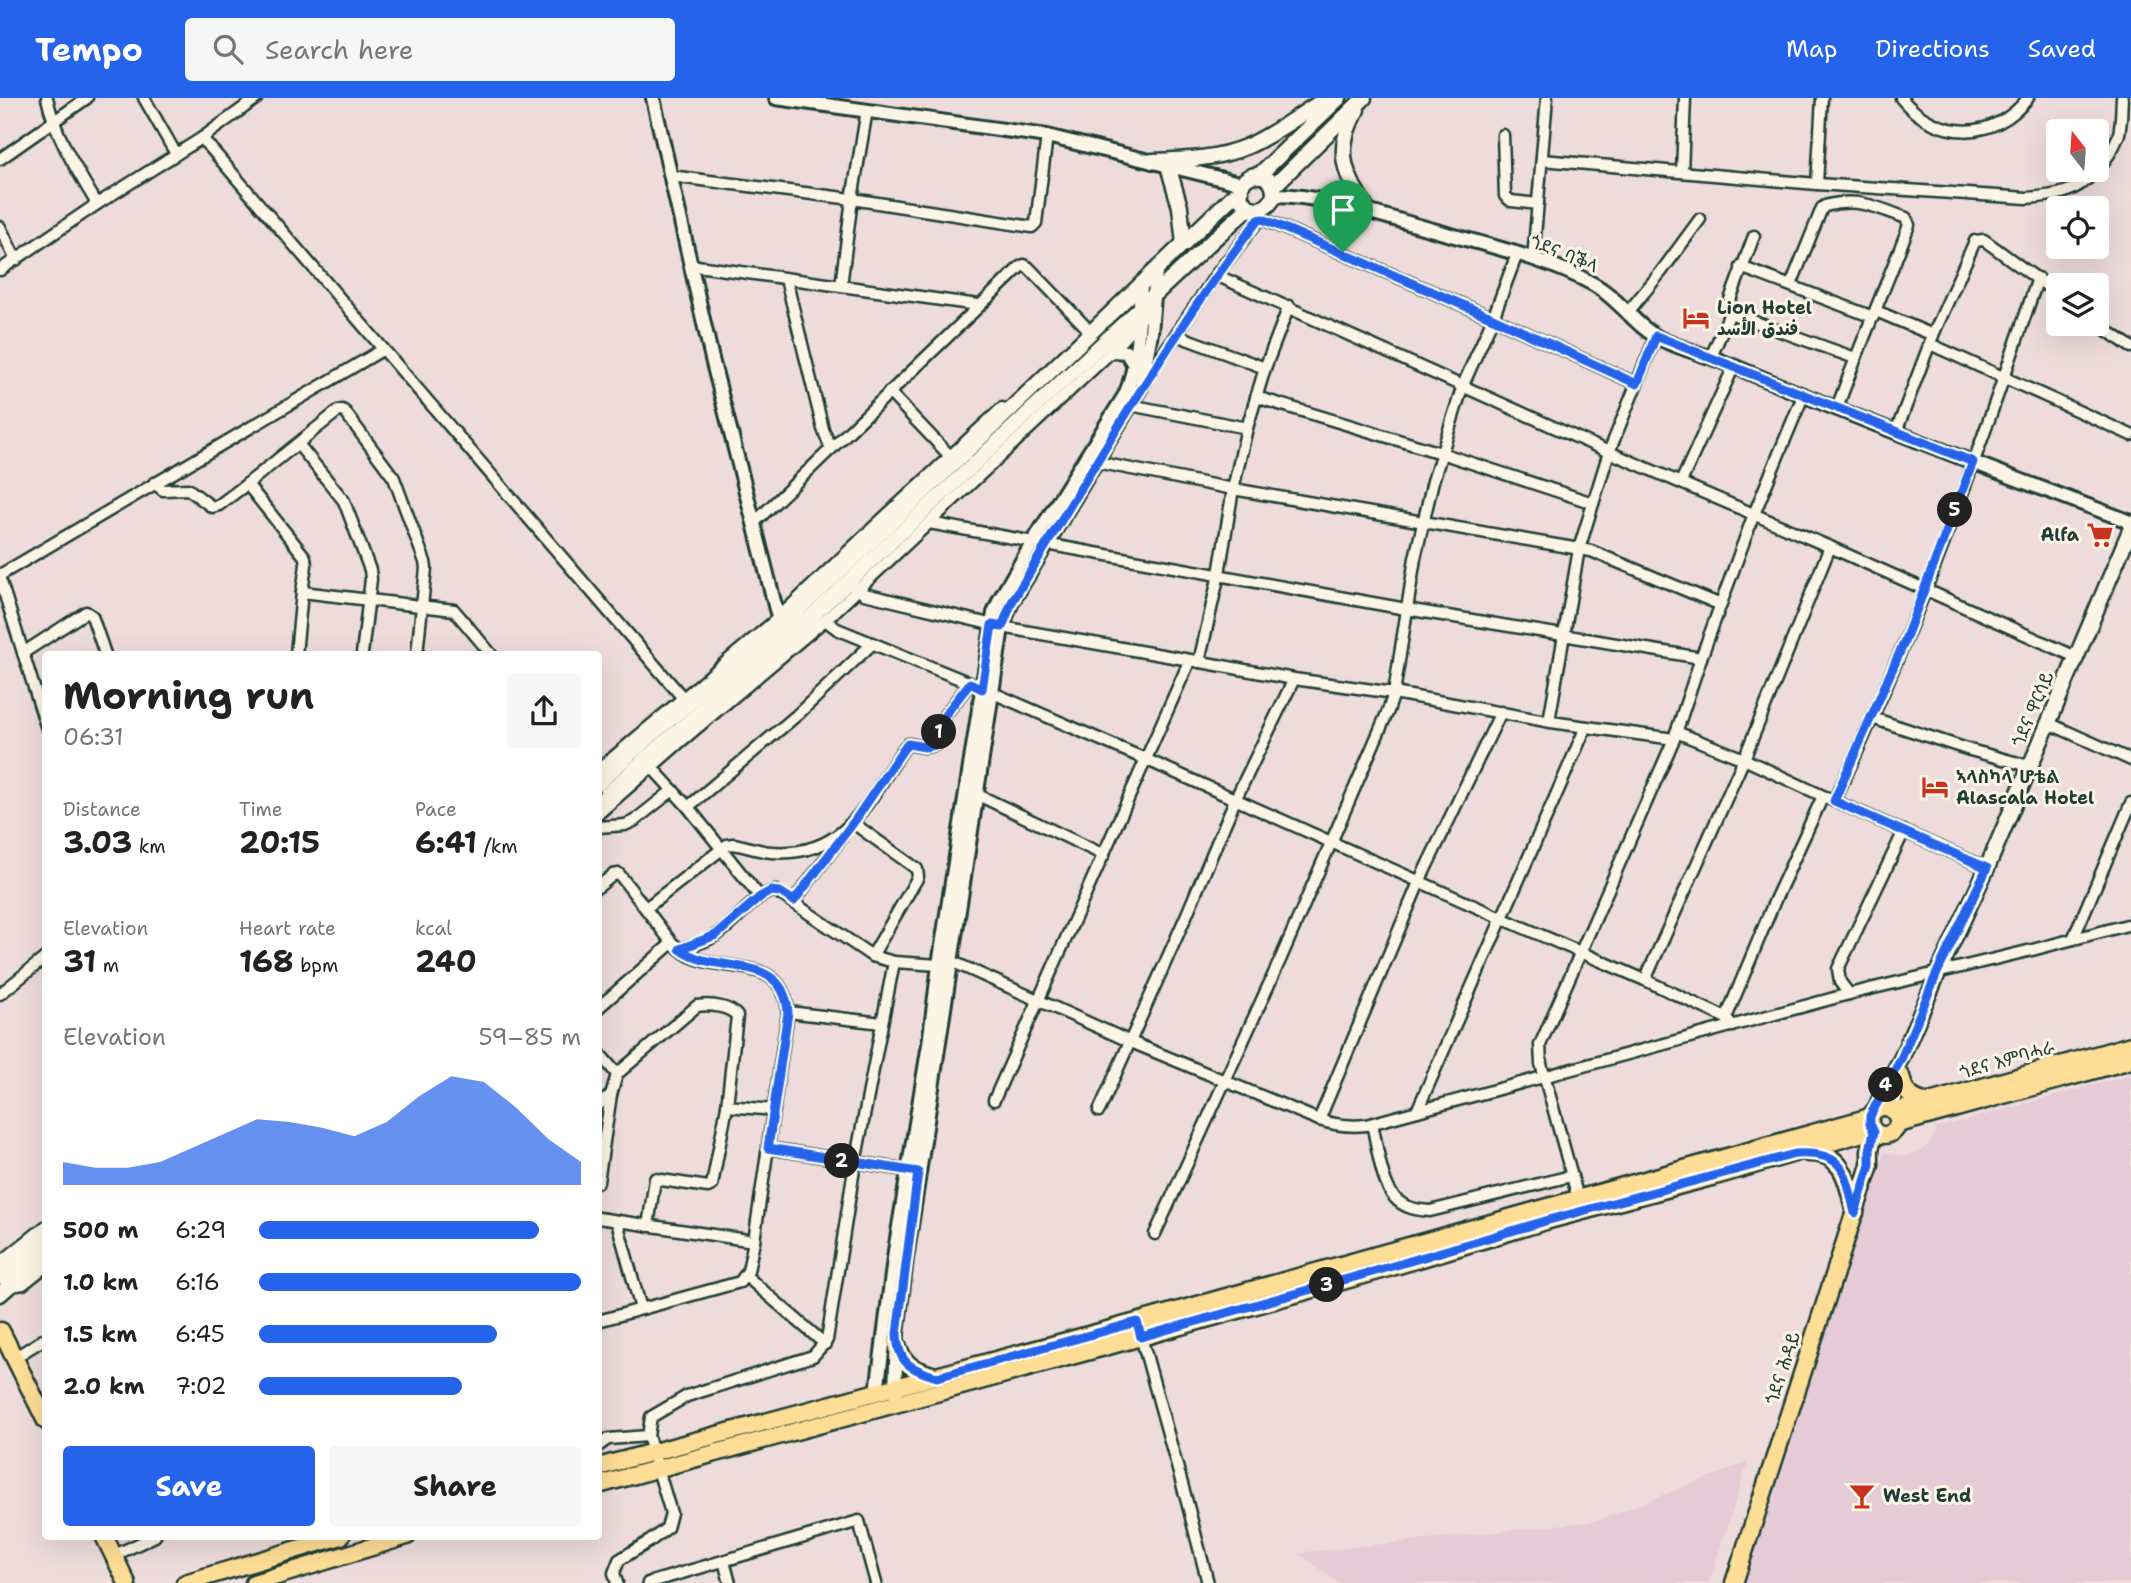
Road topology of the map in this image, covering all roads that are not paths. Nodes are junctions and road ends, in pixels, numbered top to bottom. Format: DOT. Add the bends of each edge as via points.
graph roads {
  1 [pos="47,98"];
  2 [pos="88,98"];
  3 [pos="144,98"];
  4 [pos="257,98"];
  5 [pos="653,98"];
  6 [pos="776,98"];
  7 [pos="1327,98"];
  8 [pos="1339,98"];
  9 [pos="1364,98"];
  10 [pos="1547,98"];
  11 [pos="1685,98"];
  12 [pos="1833,98"];
  13 [pos="1901,98"];
  14 [pos="2028,98"];
  15 [pos="2122,98"];
  16 [pos="1822,102"];
  17 [pos="867,110"];
  18 [pos="53,122"];
  19 [pos="1503,135"];
  20 [pos="1047,136"];
  21 [pos="202,138"];
  22 [pos="2,154"];
  23 [pos="176,154"];
  24 [pos="1542,160"];
  25 [pos="1152,162"];
  26 [pos="1168,166"];
  27 [pos="1682,172"];
  28 [pos="670,176"];
  29 [pos="1258,176"];
  30 [pos="1817,184"];
  31 [pos="1242,188"];
  32 [pos="1273,191"];
  33 [pos="852,199"];
  34 [pos="97,204"];
  35 [pos="1538,204"];
  36 [pos="1254,209"];
  37 [pos="1369,212"];
  38 [pos="1700,219"];
  39 [pos="0,227"];
  40 [pos="1754,236"];
  41 [pos="1184,244"];
  42 [pos="1517,254"];
  43 [pos="1533,259"];
  44 [pos="16,260"];
  45 [pos="690,265"];
  46 [pos="1741,267"];
  47 [pos="0,270"];
  48 [pos="1156,271"];
  49 [pos="1216,275"];
  50 [pos="2038,278"];
  51 [pos="786,279"];
  52 [pos="2046,284"];
  53 [pos="1791,285"];
  54 [pos="841,286"];
  55 [pos="1141,286"];
  56 [pos="978,305"];
  57 [pos="1289,306"];
  58 [pos="1147,308"];
  59 [pos="1628,312"];
  60 [pos="1730,313"];
  61 [pos="1875,314"];
  62 [pos="1493,318"];
  63 [pos="1094,327"];
  64 [pos="2109,332"];
  65 [pos="1176,335"];
  66 [pos="1656,336"];
  67 [pos="1931,340"];
  68 [pos="2131,347"];
  69 [pos="382,350"];
  70 [pos="1112,351"];
  71 [pos="1711,357"];
  72 [pos="1855,358"];
  73 [pos="1133,363"];
  74 [pos="1734,366"];
  75 [pos="1265,368"];
  76 [pos="2005,377"];
  77 [pos="1637,384"];
  78 [pos="1463,386"];
  79 [pos="1141,387"];
  80 [pos="889,392"];
  81 [pos="1803,396"];
  82 [pos="1255,397"];
  83 [pos="1130,405"];
  84 [pos="1837,408"];
  85 [pos="1247,428"];
  86 [pos="1896,432"];
  87 [pos="2131,435"];
  88 [pos="298,443"];
  89 [pos="831,449"];
  90 [pos="1609,452"];
  91 [pos="1441,453"];
  92 [pos="951,457"];
  93 [pos="1096,462"];
  94 [pos="1973,462"];
  95 [pos="155,482"];
  96 [pos="1681,482"];
  97 [pos="247,484"];
  98 [pos="1233,489"];
  99 [pos="1592,503"];
  100 [pos="1754,514"];
  101 [pos="1422,521"];
  102 [pos="755,522"];
  103 [pos="2131,522"];
  104 [pos="929,523"];
  105 [pos="2131,528"];
  106 [pos="1040,543"];
  107 [pos="1830,547"];
  108 [pos="1579,549"];
  109 [pos="2126,552"];
  110 [pos="1219,574"];
  111 [pos="0,577"];
  112 [pos="853,586"];
  113 [pos="1925,589"];
  114 [pos="302,592"];
  115 [pos="369,599"];
  116 [pos="1721,605"];
  117 [pos="421,606"];
  118 [pos="1406,609"];
  119 [pos="825,620"];
  120 [pos="779,622"];
  121 [pos="997,626"];
  122 [pos="1562,634"];
  123 [pos="873,643"];
  124 [pos="104,651"];
  125 [pos="296,651"];
  126 [pos="362,651"];
  127 [pos="417,651"];
  128 [pos="488,651"];
  129 [pos="23,653"];
  130 [pos="2076,657"];
  131 [pos="1701,659"];
  132 [pos="1195,661"];
  133 [pos="1294,679"];
  134 [pos="981,688"];
  135 [pos="1394,693"];
  136 [pos="683,698"];
  137 [pos="1501,712"];
  138 [pos="42,713"];
  139 [pos="1872,718"];
  140 [pos="1549,721"];
  141 [pos="2048,723"];
  142 [pos="1586,727"];
  143 [pos="1675,735"];
  144 [pos="644,758"];
  145 [pos="1744,758"];
  146 [pos="1145,759"];
  147 [pos="2131,760"];
  148 [pos="2029,766"];
  149 [pos="602,767"];
  150 [pos="674,790"];
  151 [pos="602,791"];
  152 [pos="976,794"];
  153 [pos="1823,796"];
  154 [pos="1235,800"];
  155 [pos="1834,801"];
  156 [pos="2131,803"];
  157 [pos="688,807"];
  158 [pos="602,809"];
  159 [pos="851,825"];
  160 [pos="602,827"];
  161 [pos="1904,831"];
  162 [pos="1331,841"];
  163 [pos="720,849"];
  164 [pos="1104,855"];
  165 [pos="1987,868"];
  166 [pos="1420,880"];
  167 [pos="602,884"];
  168 [pos="760,897"];
  169 [pos="794,901"];
  170 [pos="646,908"];
  171 [pos="1502,918"];
  172 [pos="2131,924"];
  173 [pos="2073,939"];
  174 [pos="676,946"];
  175 [pos="1580,952"];
  176 [pos="872,956"];
  177 [pos="42,960"];
  178 [pos="894,962"];
  179 [pos="945,963"];
  180 [pos="1937,973"];
  181 [pos="1645,980"];
  182 [pos="0,994"];
  183 [pos="1849,994"];
  184 [pos="1037,1001"];
  185 [pos="602,1005"];
  186 [pos="788,1012"];
  187 [pos="1729,1022"];
  188 [pos="882,1023"];
  189 [pos="1131,1042"];
  190 [pos="2131,1045"];
  191 [pos="602,1057"];
  192 [pos="2131,1060"];
  193 [pos="1901,1068"];
  194 [pos="617,1074"];
  195 [pos="1544,1078"];
  196 [pos="1225,1080"];
  197 [pos="611,1095"];
  198 [pos="994,1100"];
  199 [pos="602,1102"];
  200 [pos="1929,1103"];
  201 [pos="727,1106"];
  202 [pos="774,1110"];
  203 [pos="1099,1111"];
  204 [pos="1417,1111"];
  205 [pos="1319,1121"];
  206 [pos="1883,1121"];
  207 [pos="1372,1124"];
  208 [pos="768,1148"];
  209 [pos="1795,1154"];
  210 [pos="602,1159"];
  211 [pos="855,1163"];
  212 [pos="913,1171"];
  213 [pos="1571,1176"];
  214 [pos="1578,1198"];
  215 [pos="1855,1213"];
  216 [pos="602,1219"];
  217 [pos="617,1222"];
  218 [pos="648,1226"];
  219 [pos="42,1229"];
  220 [pos="1155,1234"];
  221 [pos="754,1241"];
  222 [pos="42,1244"];
  223 [pos="42,1257"];
  224 [pos="42,1269"];
  225 [pos="746,1276"];
  226 [pos="2,1283"];
  227 [pos="641,1309"];
  228 [pos="602,1320"];
  229 [pos="1139,1329"];
  230 [pos="0,1330"];
  231 [pos="42,1341"];
  232 [pos="825,1344"];
  233 [pos="897,1344"];
  234 [pos="14,1359"];
  235 [pos="937,1377"];
  236 [pos="877,1392"];
  237 [pos="895,1395"];
  238 [pos="42,1413"];
  239 [pos="648,1436"];
  240 [pos="602,1441"];
  241 [pos="655,1461"];
  242 [pos="602,1467"];
  243 [pos="602,1483"];
  244 [pos="106,1540"];
  245 [pos="147,1540"];
  246 [pos="328,1540"];
  247 [pos="394,1540"];
  248 [pos="113,1556"];
  249 [pos="724,1561"];
  250 [pos="127,1583"];
  251 [pos="185,1583"];
  252 [pos="254,1583"];
  253 [pos="617,1583"];
  254 [pos="648,1583"];
  255 [pos="730,1583"];
  256 [pos="876,1583"];
  257 [pos="1208,1583"];
  258 [pos="1734,1583"];
  1 -- 18 [label="street"];
  2 -- 18 [label="street"];
  3 -- 23 [label="street"];
  4 -- 21 [label="street"];
  5 -- 28 [label="street"];
  6 -- 17 [label="street"];
  7 -- 25 [label="main road" via="1238,150"];
  8 -- 29 [label="main road"];
  9 -- 32 [label="main road"];
  9 -- 37 [label="main road" via="1348,132 1344,159 1348,179"];
  10 -- 24 [label="street"];
  11 -- 27 [label="street"];
  12 -- 16 [label="street"];
  13 -- 14 [label="street" via="1921,117 1963,131 2000,122"];
  15 -- 30 [label="street" via="2119,135 2108,155 2097,170 2067,192 2027,198"];
  16 -- 30 [label="street"];
  17 -- 20 [label="street"];
  17 -- 33 [label="street"];
  18 -- 22 [label="street"];
  18 -- 34 [label="street"];
  19 -- 35 [label="street" via="1505,196 1510,201"];
  20 -- 25 [label="street"];
  20 -- 33 [label="street" via="1032,226"];
  21 -- 23 [label="street"];
  21 -- 69 [label="street"];
  23 -- 34 [label="street"];
  24 -- 27 [label="street"];
  24 -- 35 [label="street"];
  25 -- 26 [label="street"];
  26 -- 31 [label="street"];
  26 -- 41 [label="main road" via="1180,207"];
  27 -- 30 [label="street"];
  28 -- 33 [label="street"];
  28 -- 45 [label="street"];
  29 -- 31 [label="main road"];
  29 -- 32 [label="main road" via="1266,178"];
  31 -- 36 [label="main road" via="1246,204"];
  31 -- 41 [label="main road"];
  32 -- 36 [label="main road" via="1269,204"];
  32 -- 37 [label="street, ጎደና ባቕላ"];
  33 -- 54 [label="street"];
  34 -- 44 [label="street"];
  35 -- 43 [label="street"];
  36 -- 58 [label="main road" via="1231,223"];
  37 -- 42 [label="street, ጎደና ባቕላ"];
  38 -- 59 [label="street"];
  39 -- 44 [label="street"];
  40 -- 46 [label="street"];
  41 -- 48 [label="main road"];
  42 -- 43 [label="street, ጎደና ባቕላ"];
  42 -- 62 [label="street"];
  43 -- 59 [label="street, ጎደና ባቕላ" via="1597,286"];
  44 -- 47 [label="street"];
  45 -- 51 [label="street"];
  45 -- 102 [label="street"];
  46 -- 53 [label="street"];
  46 -- 60 [label="street" via="1728,305"];
  48 -- 55 [label="main road"];
  48 -- 58 [label="street"];
  49 -- 57 [label="street"];
  49 -- 62 [label="street" via="1258,220 1268,219"];
  49 -- 65 [label="street"];
  50 -- 52 [label="street"];
  50 -- 67 [label="street" via="1978,240"];
  50 -- 76 [label="street"];
  51 -- 54 [label="street"];
  51 -- 89 [label="street"];
  53 -- 61 [label="street"];
  53 -- 61 [label="street" via="1822,208 1838,202 1867,204 1909,221"];
  54 -- 56 [label="street"];
  55 -- 58 [label="street"];
  55 -- 63 [label="main road"];
  56 -- 63 [label="street" via="1024,265"];
  56 -- 80 [label="street"];
  57 -- 75 [label="street"];
  57 -- 78 [label="street"];
  58 -- 70 [label="street"];
  58 -- 73 [label="street"];
  58 -- 79 [label="street" via="1146,369"];
  58 -- 112 [label="main road"];
  59 -- 66 [label="street, ጎደና ባቕላ"];
  60 -- 71 [label="street"];
  60 -- 72 [label="street"];
  61 -- 67 [label="street"];
  61 -- 72 [label="street"];
  62 -- 77 [label="street"];
  62 -- 78 [label="street"];
  63 -- 92 [label="street"];
  63 -- 120 [label="main road" via="878,536"];
  64 -- 68 [label="street"];
  65 -- 75 [label="street"];
  65 -- 79 [label="street"];
  66 -- 71 [label="street, ጎደና ባቕላ"];
  66 -- 77 [label="street"];
  67 -- 76 [label="street"];
  67 -- 86 [label="street"];
  69 -- 95 [label="street"];
  69 -- 136 [label="street"];
  70 -- 73 [label="street" via="1126,352"];
  70 -- 104 [label="street"];
  71 -- 74 [label="street, ጎደና ባቕላ"];
  72 -- 84 [label="street"];
  73 -- 106 [label="street" via="1125,395"];
  74 -- 81 [label="street, ጎደና ባቕላ"];
  74 -- 96 [label="street"];
  75 -- 82 [label="street"];
  76 -- 87 [label="street"];
  76 -- 94 [label="street"];
  77 -- 90 [label="street"];
  78 -- 90 [label="street"];
  78 -- 91 [label="street"];
  79 -- 83 [label="street"];
  80 -- 89 [label="street"];
  80 -- 92 [label="street"];
  81 -- 84 [label="street, ጎደና ባቕላ"];
  81 -- 100 [label="street"];
  82 -- 85 [label="street"];
  82 -- 91 [label="street"];
  83 -- 85 [label="street"];
  83 -- 93 [label="street"];
  84 -- 86 [label="street, ጎደና ባቕላ"];
  85 -- 98 [label="street"];
  86 -- 94 [label="street, ጎደና ባቕላ"];
  88 -- 97 [label="street"];
  88 -- 115 [label="street" via="347,507 370,570"];
  88 -- 117 [label="street" via="338,411 345,412 394,478 426,568"];
  89 -- 102 [label="street"];
  90 -- 96 [label="street"];
  90 -- 99 [label="street"];
  91 -- 99 [label="street"];
  91 -- 101 [label="street"];
  92 -- 120 [label="street"];
  93 -- 98 [label="street"];
  93 -- 106 [label="street"];
  94 -- 103 [label="street, ጎደና ባቕላ"];
  94 -- 113 [label="street"];
  95 -- 97 [label="street" via="163,490 188,489 212,507"];
  95 -- 111 [label="street"];
  96 -- 100 [label="street"];
  97 -- 114 [label="street" via="304,557"];
  98 -- 101 [label="street"];
  98 -- 110 [label="street"];
  99 -- 108 [label="street"];
  100 -- 107 [label="street"];
  100 -- 116 [label="street"];
  101 -- 108 [label="street"];
  101 -- 118 [label="street"];
  102 -- 120 [label="street"];
  104 -- 106 [label="street"];
  104 -- 112 [label="street"];
  105 -- 109 [label="main road, ጎደና ዋርሳይ"];
  106 -- 110 [label="street"];
  106 -- 121 [label="street"];
  107 -- 113 [label="street"];
  107 -- 145 [label="street"];
  108 -- 116 [label="street"];
  108 -- 122 [label="street"];
  109 -- 130 [label="main road, ጎደና ዋርሳይ"];
  110 -- 118 [label="street"];
  110 -- 132 [label="street"];
  111 -- 129 [label="street"];
  112 -- 119 [label="street"];
  112 -- 121 [label="street" via="873,596"];
  112 -- 144 [label="main road"];
  113 -- 130 [label="street"];
  113 -- 139 [label="street"];
  114 -- 115 [label="street"];
  114 -- 125 [label="street"];
  115 -- 117 [label="street"];
  115 -- 126 [label="street"];
  116 -- 131 [label="street"];
  117 -- 127 [label="street"];
  117 -- 128 [label="street" via="454,610"];
  118 -- 122 [label="street"];
  118 -- 135 [label="street"];
  119 -- 123 [label="street"];
  119 -- 144 [label="street"];
  120 -- 136 [label="street"];
  120 -- 144 [label="main road"];
  121 -- 132 [label="street"];
  121 -- 134 [label="street"];
  122 -- 131 [label="street"];
  122 -- 140 [label="street"];
  123 -- 134 [label="street"];
  123 -- 157 [label="street"];
  124 -- 129 [label="street" via="92,616 86,612"];
  129 -- 138 [label="street"];
  130 -- 141 [label="main road, ጎደና ዋርሳይ"];
  131 -- 143 [label="street"];
  132 -- 133 [label="street"];
  132 -- 146 [label="street"];
  133 -- 135 [label="street"];
  133 -- 154 [label="street"];
  134 -- 146 [label="street"];
  134 -- 152 [label="street"];
  134 -- 159 [label="street" via="945,715 935,745 908,744 904,748"];
  134 -- 179 [label="street"];
  135 -- 137 [label="street"];
  135 -- 162 [label="street"];
  136 -- 149 [label="street"];
  137 -- 140 [label="street"];
  137 -- 166 [label="street"];
  139 -- 148 [label="street"];
  139 -- 155 [label="street"];
  140 -- 142 [label="street"];
  141 -- 147 [label="street"];
  141 -- 148 [label="main road, ጎደና ዋርሳይ"];
  142 -- 143 [label="street"];
  142 -- 171 [label="street"];
  143 -- 145 [label="street"];
  143 -- 175 [label="street"];
  144 -- 150 [label="street"];
  144 -- 151 [label="main road"];
  144 -- 158 [label="street"];
  145 -- 153 [label="street"];
  145 -- 181 [label="street"];
  146 -- 154 [label="street"];
  146 -- 164 [label="street"];
  148 -- 165 [label="main road, ጎደና ዋርሳይ"];
  150 -- 157 [label="street"];
  150 -- 160 [label="street" via="634,821"];
  152 -- 164 [label="street"];
  152 -- 179 [label="street"];
  153 -- 155 [label="street"];
  153 -- 187 [label="street" via="1775,900"];
  154 -- 162 [label="street"];
  154 -- 189 [label="street"];
  155 -- 161 [label="street"];
  156 -- 173 [label="street"];
  157 -- 163 [label="street"];
  159 -- 163 [label="street" via="835,838 796,851 770,852 733,844"];
  159 -- 169 [label="street"];
  159 -- 176 [label="street" via="918,872"];
  161 -- 165 [label="street"];
  161 -- 183 [label="street" via="1838,969"];
  162 -- 166 [label="street"];
  162 -- 196 [label="street"];
  163 -- 168 [label="street"];
  163 -- 170 [label="street"];
  164 -- 184 [label="street"];
  165 -- 180 [label="main road, ጎደና ዋርሳይ"];
  166 -- 171 [label="street"];
  166 -- 205 [label="street"];
  167 -- 170 [label="street" via="619,874"];
  168 -- 169 [label="street" via="776,891"];
  168 -- 174 [label="street" via="722,932 705,941"];
  169 -- 176 [label="street"];
  170 -- 174 [label="street"];
  171 -- 175 [label="street"];
  171 -- 204 [label="street"];
  172 -- 173 [label="street"];
  173 -- 180 [label="street"];
  174 -- 185 [label="street"];
  174 -- 186 [label="street" via="703,960 765,973 781,985"];
  175 -- 181 [label="street"];
  175 -- 195 [label="street" via="1540,1045"];
  176 -- 178 [label="street"];
  177 -- 182 [label="street"];
  178 -- 179 [label="street"];
  178 -- 188 [label="street"];
  179 -- 184 [label="street"];
  179 -- 212 [label="street"];
  180 -- 183 [label="street"];
  180 -- 193 [label="main road, ጎደና ዋርሳይ"];
  181 -- 187 [label="street"];
  183 -- 187 [label="street"];
  184 -- 189 [label="street"];
  184 -- 198 [label="street"];
  186 -- 188 [label="street"];
  186 -- 202 [label="street"];
  187 -- 195 [label="street"];
  188 -- 211 [label="street"];
  189 -- 196 [label="street"];
  189 -- 203 [label="street"];
  190 -- 200 [label="main road, ጎደና እምባሓራ"];
  191 -- 194 [label="street"];
  192 -- 206 [label="main road, ጎደና እምባሓራ"];
  193 -- 200 [label="main road" via="1908,1095"];
  193 -- 206 [label="main road, ጎደና ዋርሳይ"];
  194 -- 197 [label="street"];
  194 -- 201 [label="street" via="698,1006 733,1010 737,1016"];
  195 -- 204 [label="street"];
  195 -- 213 [label="street"];
  196 -- 205 [label="street"];
  196 -- 220 [label="street"];
  197 -- 199 [label="street"];
  197 -- 210 [label="street"];
  200 -- 206 [label="main road, ጎደና እምባሓራ"];
  201 -- 202 [label="street"];
  201 -- 218 [label="street" via="712,1185 654,1179"];
  202 -- 208 [label="street"];
  204 -- 207 [label="street"];
  205 -- 207 [label="street" via="1345,1127"];
  206 -- 209 [label="main road"];
  206 -- 214 [label="main road"];
  206 -- 215 [label="main road, ጎደና ሕዳይ" via="1870,1150"];
  207 -- 213 [label="street" via="1387,1186 1394,1198 1415,1210 1430,1211"];
  208 -- 211 [label="street"];
  208 -- 221 [label="street"];
  209 -- 215 [label="main road" via="1824,1154 1840,1166"];
  209 -- 229 [label="main road" via="1383,1269"];
  211 -- 212 [label="street"];
  211 -- 232 [label="street"];
  212 -- 233 [label="street"];
  212 -- 236 [label="street" via="895,1251"];
  213 -- 214 [label="street"];
  214 -- 229 [label="main road"];
  215 -- 258 [label="main road, ጎደና ሕዳይ"];
  216 -- 217 [label="street"];
  217 -- 218 [label="street"];
  217 -- 227 [label="street"];
  218 -- 221 [label="street"];
  219 -- 226 [label="street" via="6,1258"];
  221 -- 225 [label="street"];
  222 -- 226 [label="main road"];
  223 -- 226 [label="main road"];
  224 -- 226 [label="street" via="23,1284"];
  225 -- 227 [label="street" via="740,1282"];
  225 -- 232 [label="street"];
  227 -- 228 [label="street"];
  229 -- 235 [label="main road"];
  229 -- 237 [label="main road"];
  229 -- 257 [label="street"];
  230 -- 234 [label="main road"];
  231 -- 234 [label="street"];
  232 -- 239 [label="street" via="813,1356 687,1396 650,1417"];
  233 -- 235 [label="main road" via="911,1367"];
  233 -- 237 [label="street"];
  234 -- 238 [label="main road"];
  235 -- 237 [label="main road"];
  236 -- 237 [label="main road"];
  236 -- 241 [label="main road"];
  237 -- 241 [label="main road"];
  239 -- 240 [label="street"];
  239 -- 241 [label="street"];
  241 -- 242 [label="main road"];
  241 -- 243 [label="main road"];
  241 -- 253 [label="street" via="671,1513 667,1528 619,1560 614,1573"];
  244 -- 248 [label="main road"];
  245 -- 248 [label="street"];
  246 -- 251 [label="main road"];
  247 -- 252 [label="main road"];
  248 -- 250 [label="main road"];
  249 -- 254 [label="street"];
  249 -- 255 [label="street"];
  249 -- 256 [label="street" via="859,1521"];
}
